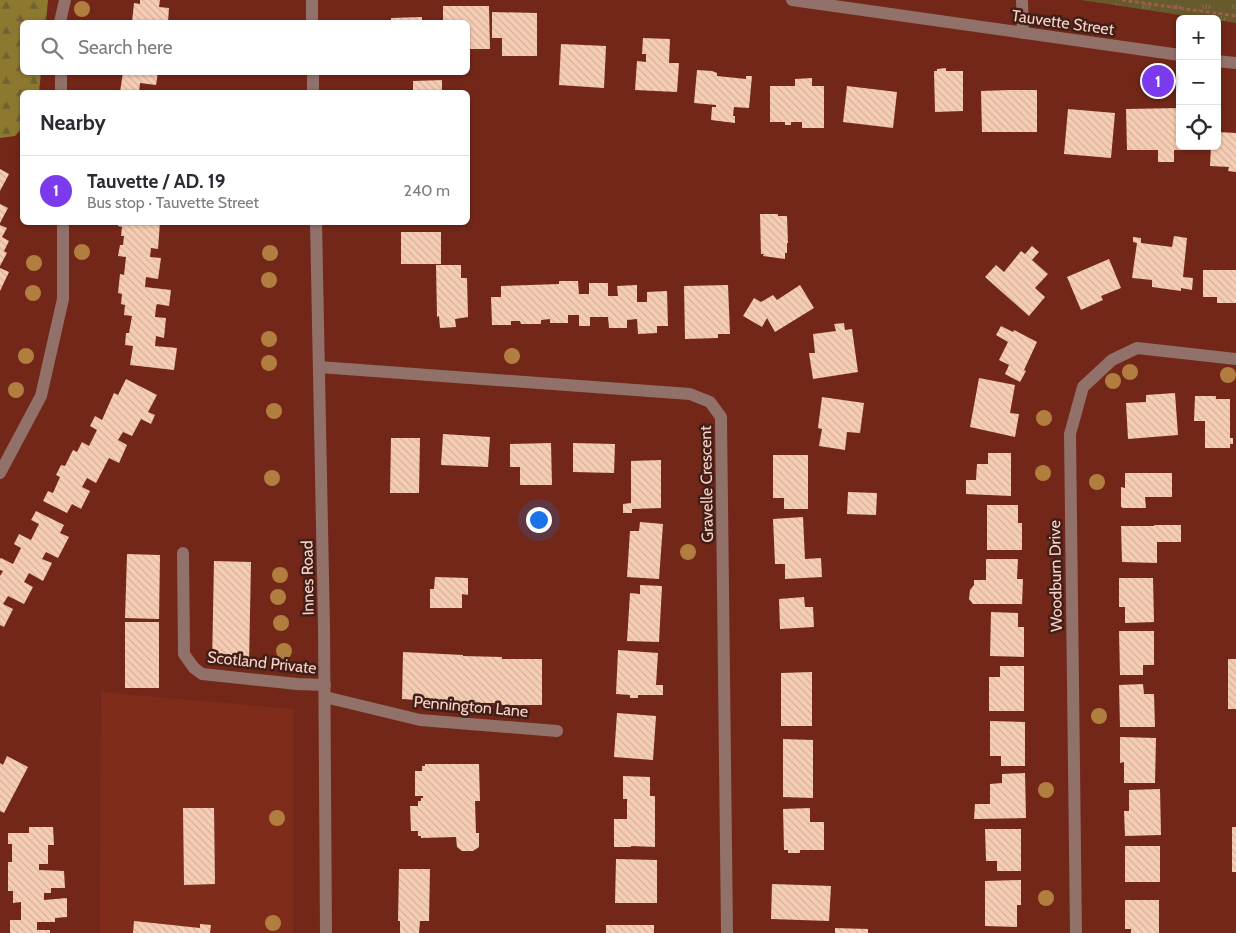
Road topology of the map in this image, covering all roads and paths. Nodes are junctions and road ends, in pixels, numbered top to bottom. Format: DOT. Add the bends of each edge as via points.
graph roads {
  1 [pos="65,0"];
  2 [pos="312,0"];
  3 [pos="792,0"];
  4 [pos="1022,0"];
  5 [pos="1122,0"];
  6 [pos="1236,16"];
  7 [pos="60,20"];
  8 [pos="312,20"];
  9 [pos="1023,33"];
  10 [pos="1176,54"];
  11 [pos="1221,61"];
  12 [pos="1236,63"];
  13 [pos="61,75"];
  14 [pos="313,75"];
  15 [pos="61,90"];
  16 [pos="313,90"];
  17 [pos="62,225"];
  18 [pos="316,225"];
  19 [pos="1236,360"];
  20 [pos="318,367"];
  21 [pos="0,473"];
  22 [pos="183,553"];
  23 [pos="325,691"];
  24 [pos="557,730"];
  25 [pos="326,933"];
  26 [pos="727,933"];
  27 [pos="1076,933"];
  1 -- 7 [label="street"];
  2 -- 8 [label="street"];
  3 -- 9 [label="street, Tauvette Street"];
  4 -- 9 [label="street"];
  5 -- 6 [label="path"];
  9 -- 10 [label="street, Tauvette Street"];
  11 -- 12 [label="street"];
  13 -- 15 [label="street"];
  14 -- 16 [label="street"];
  17 -- 21 [label="street" via="63,299 41,396"];
  18 -- 20 [label="street, Innes Road"];
  19 -- 27 [label="street, Woodburn Drive" via="1137,348 1112,360 1083,387 1072,425"];
  20 -- 23 [label="street, Innes Road"];
  20 -- 26 [label="street, Gravelle Crescent" via="690,394 710,402 721,417"];
  22 -- 23 [label="street, Scotland Private" via="184,654 194,668 202,674 296,684"];
  23 -- 24 [label="street, Pennington Lane" via="420,720"];
  23 -- 25 [label="street, Innes Road"];
}
